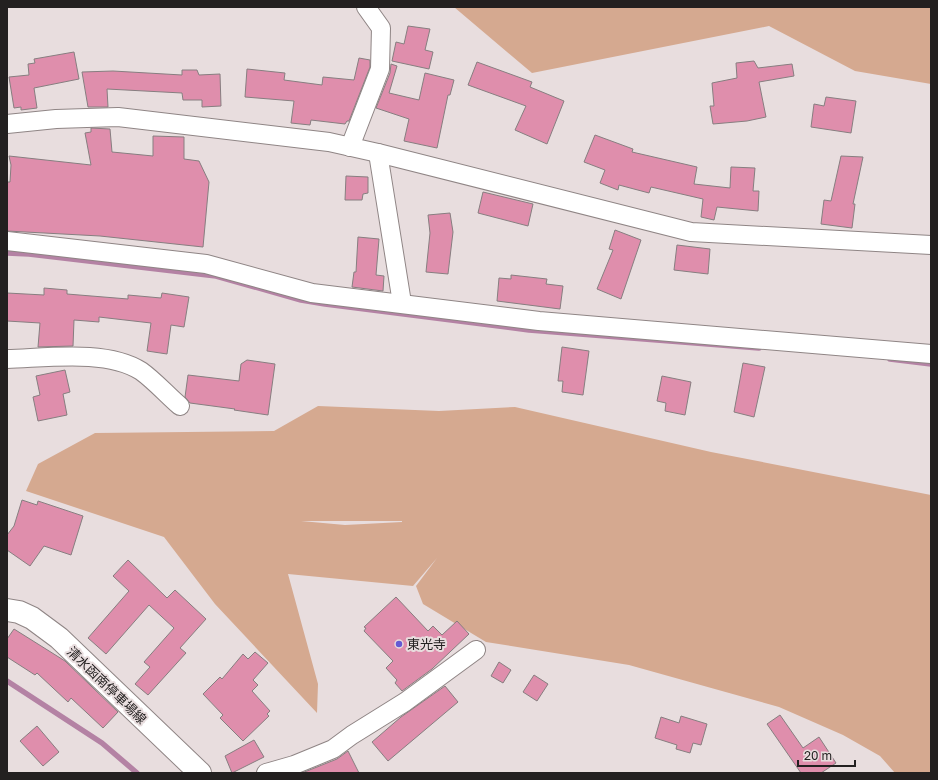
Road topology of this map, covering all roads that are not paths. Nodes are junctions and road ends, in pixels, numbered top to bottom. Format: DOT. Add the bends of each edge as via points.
graph roads {
  1 [pos="366,7"];
  2 [pos="7,124"];
  3 [pos="350,147"];
  4 [pos="378,153"];
  5 [pos="7,241"];
  6 [pos="931,245"];
  7 [pos="402,303"];
  8 [pos="931,354"];
  9 [pos="7,359"];
  10 [pos="180,406"];
  11 [pos="7,610"];
  12 [pos="476,650"];
  13 [pos="200,773"];
  14 [pos="266,773"];
  1 -- 3 [label="street" via="381,28 380,69"];
  2 -- 3 [label="street" via="118,117 286,136"];
  3 -- 4 [label="street"];
  4 -- 6 [label="street" via="691,232"];
  4 -- 7 [label="street"];
  5 -- 7 [label="street" via="206,264 312,292"];
  7 -- 8 [label="street" via="569,324"];
  9 -- 10 [label="street" via="86,357 121,362 141,371"];
  11 -- 13 [label="main road, 清水函南停車場線" via="32,618 59,638"];
  12 -- 14 [label="street" via="333,749"];
}
